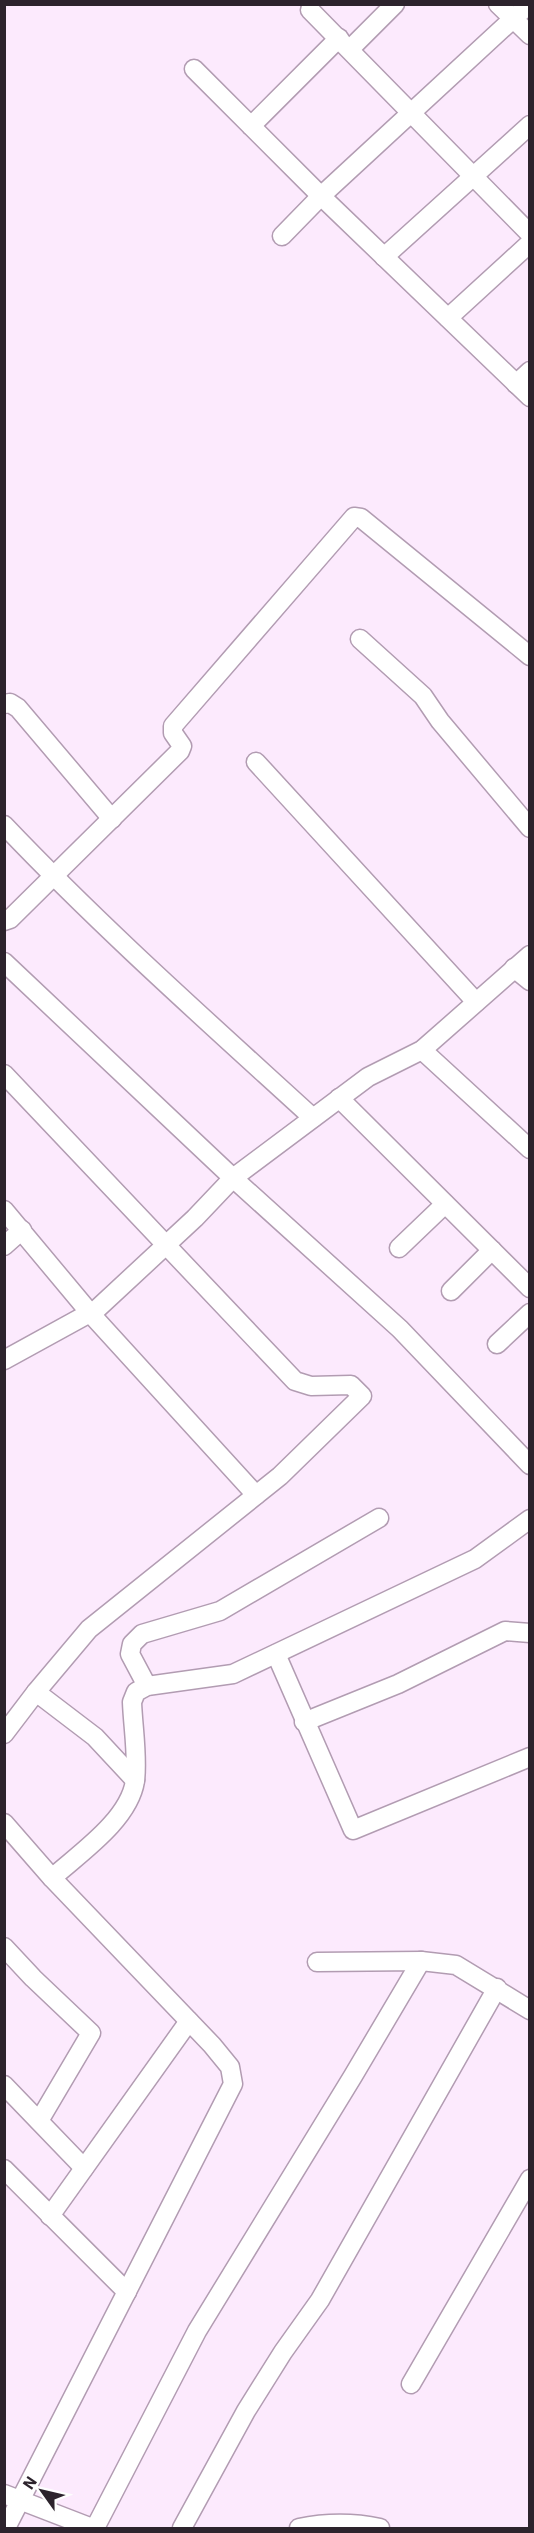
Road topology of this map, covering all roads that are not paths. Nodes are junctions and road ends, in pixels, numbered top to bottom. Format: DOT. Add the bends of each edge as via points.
graph roads {
  1 [pos="395,4"];
  2 [pos="498,4"];
  3 [pos="529,4"];
  4 [pos="310,10"];
  5 [pos="513,18"];
  6 [pos="530,35"];
  7 [pos="344,44"];
  8 [pos="194,69"];
  9 [pos="412,112"];
  10 [pos="530,124"];
  11 [pos="251,126"];
  12 [pos="473,176"];
  13 [pos="321,196"];
  14 [pos="530,234"];
  15 [pos="282,236"];
  16 [pos="530,243"];
  17 [pos="384,257"];
  18 [pos="448,318"];
  19 [pos="530,371"];
  20 [pos="516,384"];
  21 [pos="530,397"];
  22 [pos="360,639"];
  23 [pos="530,656"];
  24 [pos="4,704"];
  25 [pos="256,762"];
  26 [pos="112,819"];
  27 [pos="4,825"];
  28 [pos="530,828"];
  29 [pos="54,877"];
  30 [pos="4,921"];
  31 [pos="530,955"];
  32 [pos="4,962"];
  33 [pos="514,968"];
  34 [pos="530,981"];
  35 [pos="476,1002"];
  36 [pos="422,1050"];
  37 [pos="4,1074"];
  38 [pos="339,1098"];
  39 [pos="313,1118"];
  40 [pos="530,1149"];
  41 [pos="233,1178"];
  42 [pos="445,1204"];
  43 [pos="4,1210"];
  44 [pos="22,1230"];
  45 [pos="166,1245"];
  46 [pos="4,1246"];
  47 [pos="399,1248"];
  48 [pos="492,1250"];
  49 [pos="530,1288"];
  50 [pos="451,1291"];
  51 [pos="90,1313"];
  52 [pos="530,1313"];
  53 [pos="497,1344"];
  54 [pos="4,1360"];
  55 [pos="530,1465"];
  56 [pos="256,1495"];
  57 [pos="379,1518"];
  58 [pos="530,1519"];
  59 [pos="530,1633"];
  60 [pos="276,1654"];
  61 [pos="147,1686"];
  62 [pos="36,1692"];
  63 [pos="304,1722"];
  64 [pos="4,1734"];
  65 [pos="530,1757"];
  66 [pos="135,1780"];
  67 [pos="4,1823"];
  68 [pos="52,1878"];
  69 [pos="4,1947"];
  70 [pos="421,1960"];
  71 [pos="317,1962"];
  72 [pos="496,1988"];
  73 [pos="530,2010"];
  74 [pos="189,2020"];
  75 [pos="4,2085"];
  76 [pos="39,2121"];
  77 [pos="84,2168"];
  78 [pos="4,2169"];
  79 [pos="530,2179"];
  80 [pos="50,2216"];
  81 [pos="127,2292"];
  82 [pos="411,2384"];
  83 [pos="12,2498"];
  84 [pos="6,2529"];
  85 [pos="94,2529"];
  86 [pos="182,2529"];
  87 [pos="299,2529"];
  88 [pos="380,2529"];
  1 -- 7 [label="street"];
  2 -- 5 [label="street"];
  3 -- 5 [label="street"];
  4 -- 7 [label="street"];
  5 -- 6 [label="street"];
  5 -- 9 [label="street"];
  7 -- 9 [label="street"];
  7 -- 11 [label="street"];
  8 -- 11 [label="street"];
  9 -- 12 [label="street"];
  9 -- 13 [label="street"];
  10 -- 12 [label="street"];
  11 -- 13 [label="street"];
  12 -- 14 [label="street"];
  12 -- 17 [label="street"];
  13 -- 15 [label="street"];
  13 -- 17 [label="street"];
  16 -- 18 [label="street"];
  17 -- 18 [label="street"];
  18 -- 20 [label="street"];
  19 -- 20 [label="street"];
  20 -- 21 [label="street"];
  22 -- 28 [label="street" via="423,696"];
  23 -- 26 [label="street" via="361,518 354,517 173,726 182,746 180,751"];
  24 -- 26 [label="street" via="18,708"];
  25 -- 35 [label="street"];
  26 -- 29 [label="street"];
  27 -- 29 [label="street"];
  29 -- 30 [label="street"];
  29 -- 39 [label="street"];
  31 -- 33 [label="street"];
  32 -- 41 [label="street"];
  33 -- 34 [label="street"];
  33 -- 35 [label="street"];
  35 -- 36 [label="street"];
  36 -- 38 [label="street" via="368,1077"];
  36 -- 40 [label="street"];
  37 -- 45 [label="street"];
  38 -- 39 [label="street"];
  38 -- 42 [label="street"];
  39 -- 41 [label="street"];
  41 -- 45 [label="street"];
  41 -- 55 [label="street" via="400,1329"];
  42 -- 47 [label="street"];
  42 -- 48 [label="street"];
  43 -- 44 [label="street"];
  44 -- 46 [label="street"];
  44 -- 51 [label="street"];
  45 -- 51 [label="street"];
  45 -- 56 [label="street" via="295,1381 311,1386 351,1385 362,1396"];
  48 -- 49 [label="street"];
  48 -- 50 [label="street"];
  51 -- 54 [label="street"];
  51 -- 56 [label="street"];
  52 -- 53 [label="street"];
  56 -- 62 [label="street" via="90,1629"];
  57 -- 61 [label="street" via="220,1611 142,1634 132,1644 130,1654"];
  58 -- 60 [label="street" via="475,1559"];
  59 -- 63 [label="street" via="506,1631 398,1684"];
  60 -- 61 [label="street" via="233,1674"];
  60 -- 63 [label="street"];
  61 -- 66 [label="street" via="136,1692 132,1702"];
  62 -- 64 [label="street"];
  62 -- 66 [label="street" via="94,1737"];
  63 -- 65 [label="street" via="353,1830"];
  66 -- 68 [label="street" via="131,1798 120,1816"];
  67 -- 68 [label="street"];
  68 -- 74 [label="street"];
  69 -- 76 [label="street" via="91,2033"];
  70 -- 71 [label="street"];
  70 -- 72 [label="street" via="456,1965"];
  70 -- 85 [label="street" via="197,2331"];
  72 -- 73 [label="street"];
  72 -- 86 [label="street" via="320,2300 246,2412"];
  74 -- 77 [label="street"];
  74 -- 81 [label="street" via="230,2067 233,2084"];
  75 -- 76 [label="street"];
  76 -- 77 [label="street"];
  77 -- 80 [label="street"];
  78 -- 80 [label="street"];
  79 -- 82 [label="street"];
  80 -- 81 [label="street"];
  81 -- 83 [label="street"];
  83 -- 84 [label="street"];
  83 -- 85 [label="street"];
  87 -- 88 [label="street" via="322,2523 355,2523"];
}
